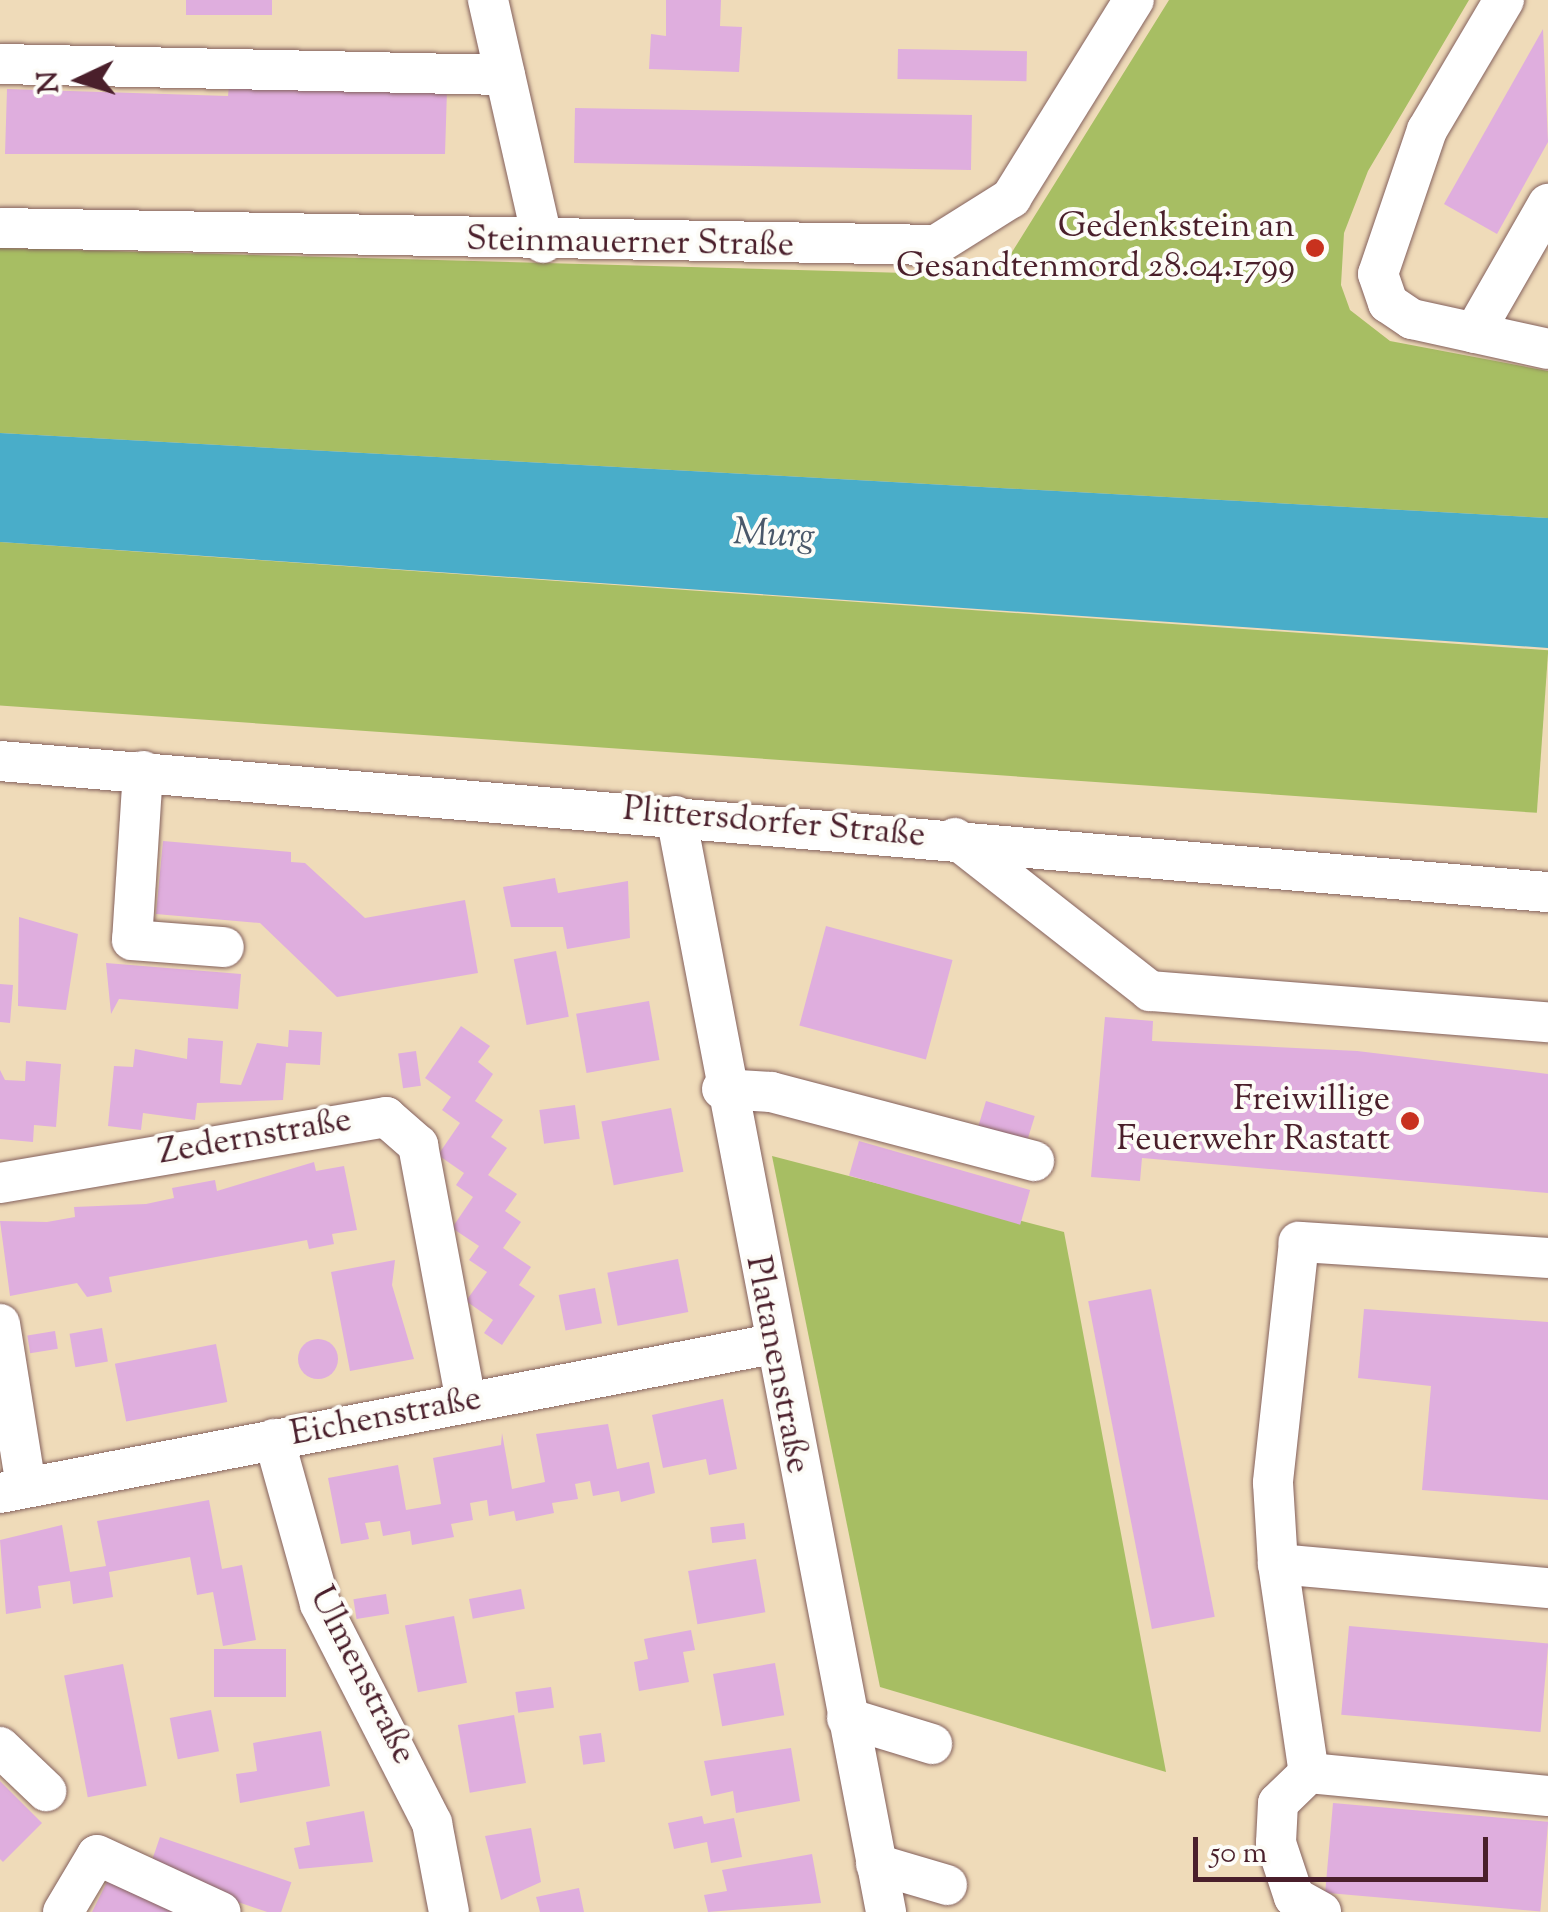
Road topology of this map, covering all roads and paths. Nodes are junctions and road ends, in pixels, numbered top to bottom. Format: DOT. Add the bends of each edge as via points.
graph roads {
  1 [pos="488,0"];
  2 [pos="1134,0"];
  3 [pos="1504,0"];
  4 [pos="0,64"];
  5 [pos="505,74"];
  6 [pos="1546,210"];
  7 [pos="0,228"];
  8 [pos="544,243"];
  9 [pos="1474,333"];
  10 [pos="1548,349"];
  11 [pos="0,761"];
  12 [pos="143,771"];
  13 [pos="676,816"];
  14 [pos="956,838"];
  15 [pos="1548,892"];
  16 [pos="224,947"];
  17 [pos="1548,1022"];
  18 [pos="722,1088"];
  19 [pos="1034,1161"];
  20 [pos="0,1183"];
  21 [pos="1548,1258"];
  22 [pos="0,1324"];
  23 [pos="772,1344"];
  24 [pos="466,1402"];
  25 [pos="274,1439"];
  26 [pos="13,1490"];
  27 [pos="1278,1564"];
  28 [pos="1548,1588"];
  29 [pos="847,1718"];
  30 [pos="932,1744"];
  31 [pos="0,1747"];
  32 [pos="1310,1773"];
  33 [pos="46,1791"];
  34 [pos="1548,1796"];
  35 [pos="876,1864"];
  36 [pos="947,1885"];
  37 [pos="64,1912"];
  38 [pos="221,1912"];
  39 [pos="448,1912"];
  40 [pos="886,1912"];
  41 [pos="1321,1912"];
  1 -- 5 [label="street"];
  2 -- 8 [label="street, Steinmauerner Straße" via="1011,198 954,239 889,250"];
  3 -- 9 [label="street" via="1427,130 1381,242 1380,288 1398,312"];
  4 -- 5 [label="street"];
  5 -- 8 [label="street"];
  6 -- 9 [label="street"];
  7 -- 8 [label="street, Steinmauerner Straße"];
  9 -- 10 [label="street"];
  11 -- 12 [label="street, Plittersdorfer Straße"];
  12 -- 13 [label="street, Plittersdorfer Straße"];
  12 -- 16 [label="street" via="132,940"];
  13 -- 14 [label="street, Plittersdorfer Straße"];
  13 -- 18 [label="street, Platanenstraße"];
  14 -- 15 [label="street, Plittersdorfer Straße"];
  14 -- 17 [label="street" via="1150,991"];
  18 -- 19 [label="street" via="771,1092"];
  18 -- 23 [label="street, Platanenstraße"];
  20 -- 24 [label="street, Zedernstraße" via="386,1117 418,1145"];
  21 -- 27 [label="street" via="1299,1242 1273,1483"];
  22 -- 26 [label="street"];
  23 -- 24 [label="street, Eichenstraße"];
  23 -- 29 [label="street, Platanenstraße"];
  24 -- 25 [label="street, Eichenstraße"];
  25 -- 26 [label="street, Eichenstraße"];
  25 -- 39 [label="street, Ulmenstraße" via="320,1604 432,1823"];
  27 -- 28 [label="street"];
  27 -- 32 [label="street"];
  29 -- 30 [label="street"];
  29 -- 35 [label="street, Platanenstraße"];
  31 -- 33 [label="street"];
  32 -- 34 [label="street"];
  32 -- 41 [label="street" via="1278,1802 1276,1843 1294,1897"];
  35 -- 36 [label="street"];
  35 -- 40 [label="street, Platanenstraße"];
  37 -- 38 [label="street" via="97,1854"];
}
